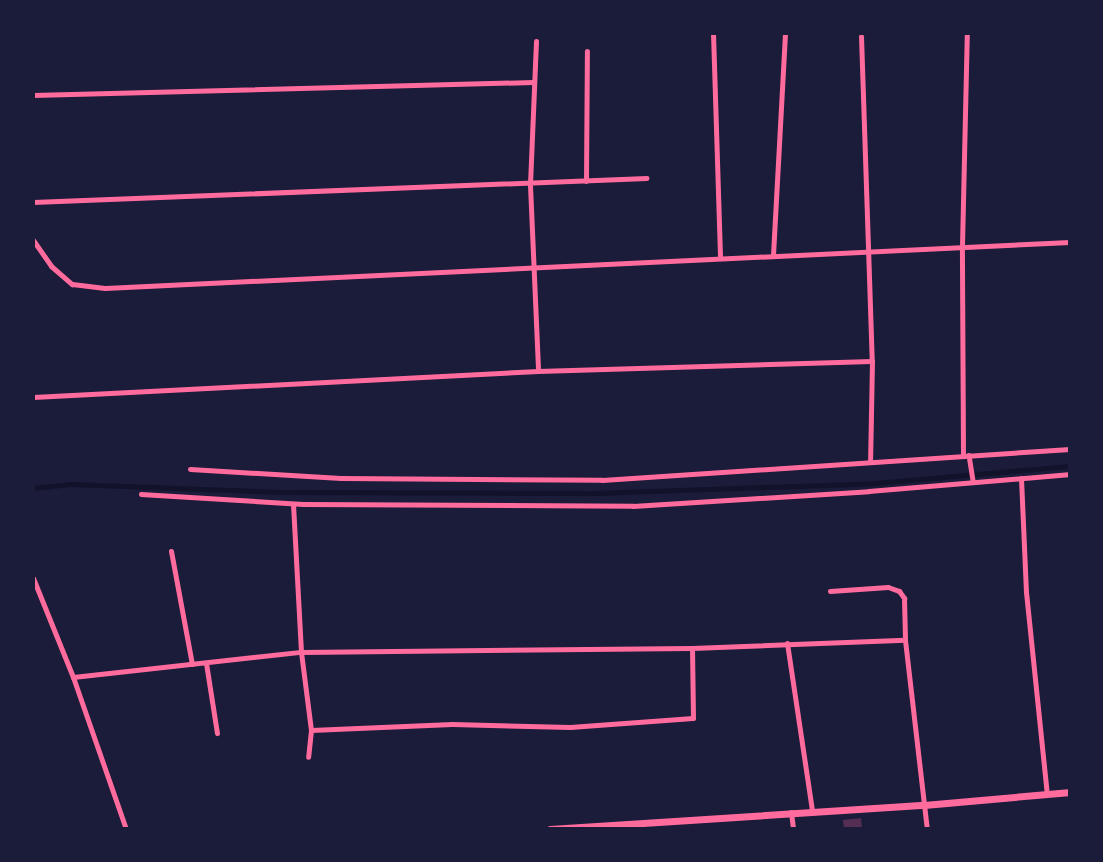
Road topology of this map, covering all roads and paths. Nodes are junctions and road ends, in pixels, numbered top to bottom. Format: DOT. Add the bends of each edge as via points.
graph roads {
  1 [pos="713,33"];
  2 [pos="785,33"];
  3 [pos="967,33"];
  4 [pos="860,36"];
  5 [pos="536,41"];
  6 [pos="587,51"];
  7 [pos="534,82"];
  8 [pos="33,95"];
  9 [pos="647,178"];
  10 [pos="586,181"];
  11 [pos="530,184"];
  12 [pos="33,202"];
  13 [pos="33,240"];
  14 [pos="1070,242"];
  15 [pos="962,246"];
  16 [pos="866,254"];
  17 [pos="773,255"];
  18 [pos="720,258"];
  19 [pos="535,268"];
  20 [pos="872,360"];
  21 [pos="538,370"];
  22 [pos="33,397"];
  23 [pos="1070,449"];
  24 [pos="967,457"];
  25 [pos="870,461"];
  26 [pos="190,469"];
  27 [pos="1070,474"];
  28 [pos="1021,478"];
  29 [pos="973,480"];
  30 [pos="141,494"];
  31 [pos="293,504"];
  32 [pos="171,551"];
  33 [pos="33,578"];
  34 [pos="830,591"];
  35 [pos="905,640"];
  36 [pos="787,643"];
  37 [pos="692,648"];
  38 [pos="301,652"];
  39 [pos="206,663"];
  40 [pos="192,664"];
  41 [pos="73,677"];
  42 [pos="311,730"];
  43 [pos="217,733"];
  44 [pos="308,757"];
  45 [pos="1070,792"];
  46 [pos="1047,794"];
  47 [pos="924,805"];
  48 [pos="812,810"];
  49 [pos="791,812"];
  50 [pos="126,829"];
  51 [pos="550,829"];
  52 [pos="793,829"];
  53 [pos="927,829"];
  1 -- 18 [label="street"];
  2 -- 17 [label="street"];
  3 -- 15 [label="street"];
  4 -- 16 [label="street"];
  5 -- 7 [label="street"];
  6 -- 10 [label="street"];
  7 -- 8 [label="street"];
  7 -- 11 [label="street"];
  9 -- 10 [label="street"];
  10 -- 11 [label="street"];
  11 -- 12 [label="street"];
  11 -- 19 [label="street"];
  13 -- 19 [label="street" via="51,266 72,284 105,288"];
  14 -- 15 [label="street"];
  15 -- 16 [label="street"];
  15 -- 24 [label="street"];
  16 -- 17 [label="street"];
  16 -- 20 [label="street"];
  17 -- 18 [label="street"];
  18 -- 19 [label="street"];
  19 -- 21 [label="street"];
  20 -- 21 [label="street"];
  20 -- 25 [label="street"];
  21 -- 22 [label="street"];
  23 -- 24 [label="street"];
  24 -- 25 [label="street"];
  24 -- 29 [label="street"];
  25 -- 26 [label="street" via="602,480 341,478"];
  27 -- 28 [label="street"];
  28 -- 29 [label="street"];
  28 -- 46 [label="street" via="1026,592"];
  29 -- 31 [label="street" via="634,506"];
  30 -- 31 [label="street"];
  31 -- 38 [label="street"];
  32 -- 40 [label="street"];
  33 -- 41 [label="street"];
  34 -- 35 [label="street" via="887,587 899,591 904,598"];
  35 -- 36 [label="street"];
  35 -- 47 [label="street"];
  36 -- 37 [label="street"];
  36 -- 48 [label="street"];
  37 -- 38 [label="street"];
  37 -- 42 [label="street" via="693,718 569,727 452,724"];
  38 -- 39 [label="street"];
  38 -- 42 [label="street"];
  39 -- 40 [label="street"];
  39 -- 43 [label="street"];
  40 -- 41 [label="street"];
  41 -- 50 [label="street"];
  42 -- 44 [label="street"];
  45 -- 46 [label="street"];
  46 -- 47 [label="street"];
  47 -- 48 [label="street"];
  47 -- 53 [label="street"];
  48 -- 49 [label="street"];
  49 -- 51 [label="street"];
  49 -- 52 [label="street"];
}
